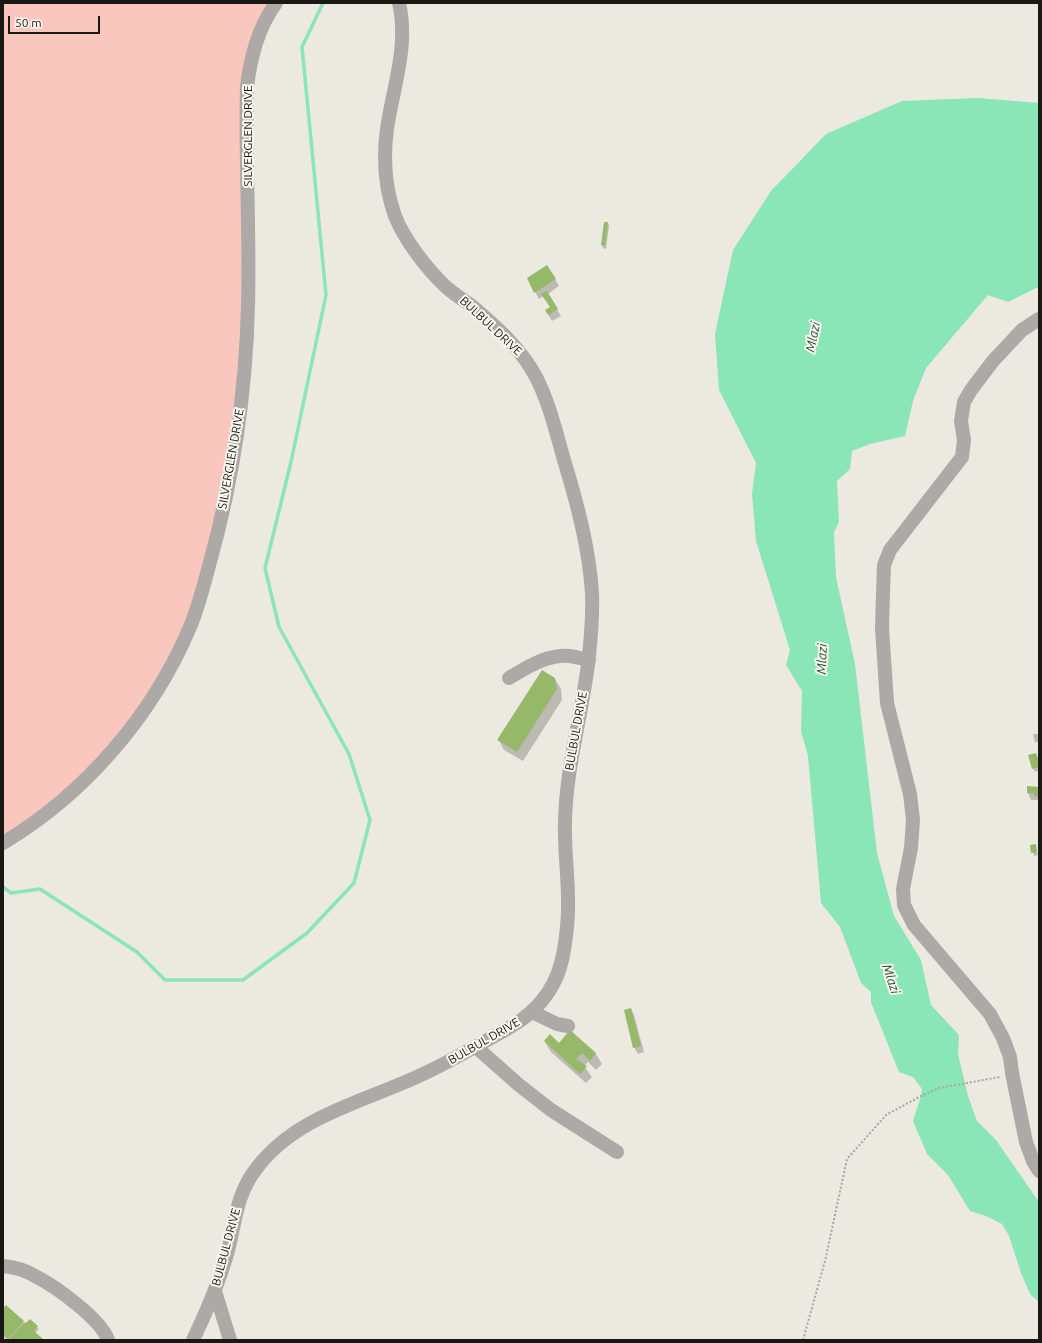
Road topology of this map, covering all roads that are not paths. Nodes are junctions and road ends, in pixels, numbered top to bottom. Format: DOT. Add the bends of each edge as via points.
graph roads {
  1 [pos="276,3"];
  2 [pos="399,3"];
  3 [pos="1039,320"];
  4 [pos="589,660"];
  5 [pos="509,678"];
  6 [pos="3,843"];
  7 [pos="532,1012"];
  8 [pos="568,1026"];
  9 [pos="476,1047"];
  10 [pos="617,1152"];
  11 [pos="1039,1170"];
  12 [pos="3,1266"];
  13 [pos="214,1291"];
  14 [pos="108,1340"];
  15 [pos="193,1340"];
  16 [pos="230,1340"];
  1 -- 6 [label="street, SILVERGLEN DRIVE" via="256,42 247,86 248,264 245,365 227,491 200,599 173,662 125,735 59,804"];
  2 -- 4 [label="street, BULBUL DRIVE" via="402,17 401,56 386,132 386,180 390,196 404,234 426,265 447,287 509,340 525,359 541,388 559,441 585,538 592,594"];
  3 -- 11 [label="street" via="1022,330 993,361 964,402 961,421 964,440 962,457 890,550 884,565 882,628 888,703 910,794 913,820 911,848 903,889 904,905 914,925 990,1014 1004,1038 1026,1142"];
  4 -- 5 [label="street" via="570,656 553,658 536,662"];
  4 -- 7 [label="street, BULBUL DRIVE" via="570,766 566,804 564,827 568,910 562,960 556,981"];
  7 -- 8 [label="street" via="557,1024"];
  7 -- 9 [label="street, BULBUL DRIVE"];
  9 -- 10 [label="street" via="518,1085 551,1110"];
  9 -- 13 [label="street, BULBUL DRIVE" via="419,1076 317,1119 297,1130 272,1150 252,1174 238,1199 227,1255"];
  12 -- 14 [label="street" via="13,1267 35,1276 71,1300 99,1324"];
  13 -- 15 [label="street, BULBUL DRIVE"];
  13 -- 16 [label="street"];
}
